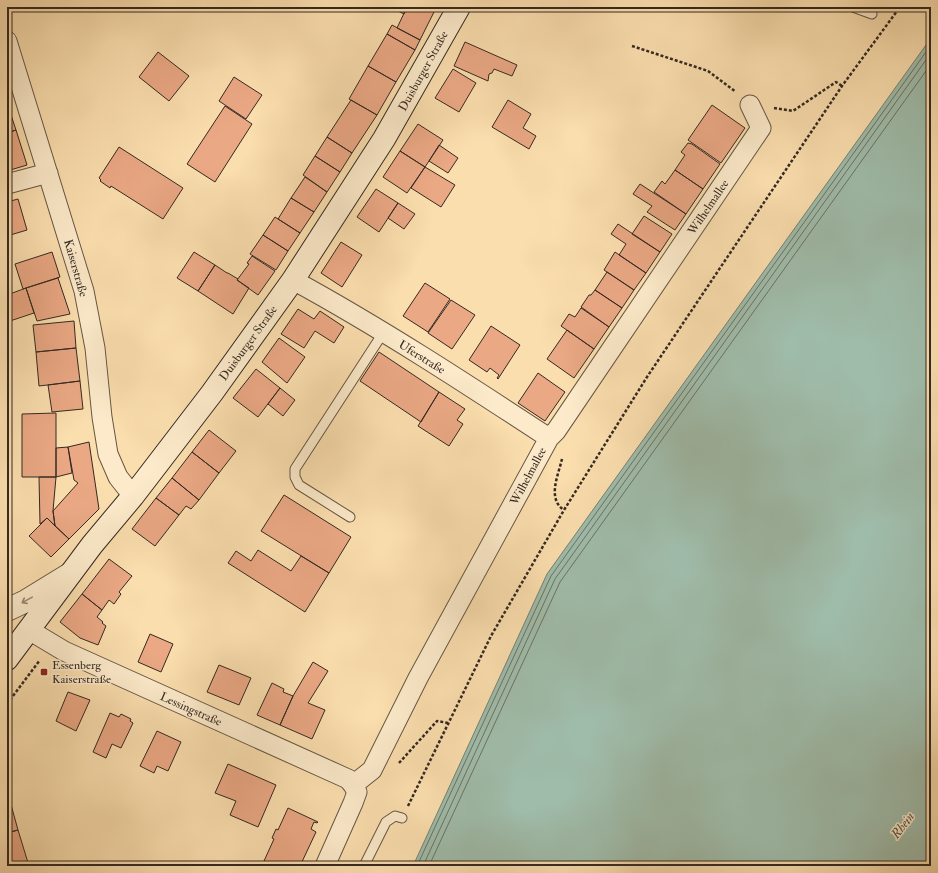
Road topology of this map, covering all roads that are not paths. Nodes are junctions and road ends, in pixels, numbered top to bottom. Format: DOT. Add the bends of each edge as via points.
graph roads {
  1 [pos="459,7"];
  2 [pos="853,7"];
  3 [pos="872,14"];
  4 [pos="7,41"];
  5 [pos="750,105"];
  6 [pos="48,173"];
  7 [pos="7,184"];
  8 [pos="293,280"];
  9 [pos="384,332"];
  10 [pos="549,438"];
  11 [pos="133,496"];
  12 [pos="350,517"];
  13 [pos="70,574"];
  14 [pos="7,610"];
  15 [pos="29,630"];
  16 [pos="7,659"];
  17 [pos="353,786"];
  18 [pos="402,818"];
  19 [pos="325,866"];
  20 [pos="364,866"];
  1 -- 8 [label="main road, Duisburger Straße" via="384,139"];
  2 -- 3 [label="lane"];
  4 -- 6 [label="street, Kaiserstraße"];
  5 -- 10 [label="street, Wilhelmallee" via="761,128"];
  6 -- 7 [label="street"];
  6 -- 11 [label="street, Kaiserstraße" via="84,292 95,348 108,454 118,477"];
  8 -- 9 [label="street, Uferstraße"];
  8 -- 11 [label="main road, Duisburger Straße" via="212,393"];
  9 -- 10 [label="street, Uferstraße"];
  9 -- 12 [label="lane" via="295,469 299,485"];
  10 -- 17 [label="street, Wilhelmallee" via="418,678 372,770"];
  11 -- 13 [label="main road, Duisburger Straße"];
  13 -- 14 [label="main road, one-way"];
  13 -- 15 [label="main road, Duisburger Straße"];
  15 -- 16 [label="main road, Duisburger Straße"];
  15 -- 17 [label="street, Lessingstraße" via="64,651 348,779"];
  17 -- 19 [label="street" via="356,792 353,803"];
  18 -- 20 [label="lane" via="395,816 386,822"];
}
